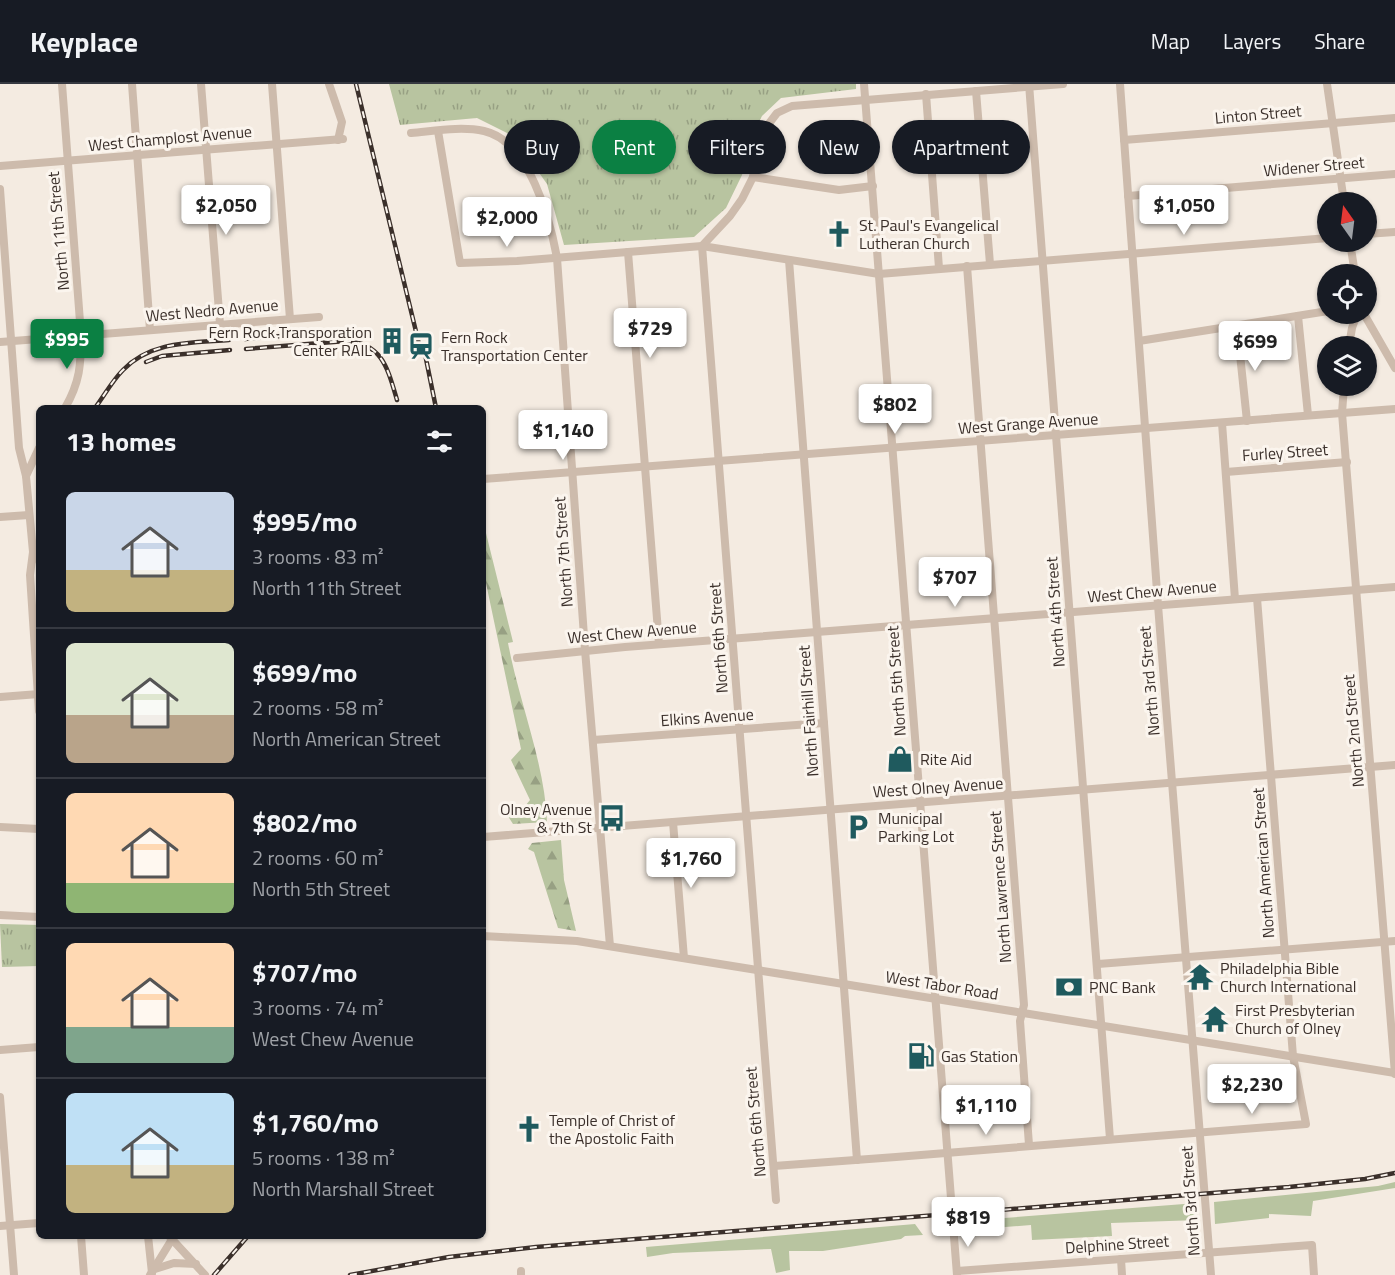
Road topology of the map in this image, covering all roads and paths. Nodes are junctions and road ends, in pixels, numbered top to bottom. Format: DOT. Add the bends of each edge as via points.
graph roads {
  1 [pos="62,84"];
  2 [pos="132,84"];
  3 [pos="201,84"];
  4 [pos="272,84"];
  5 [pos="329,84"];
  6 [pos="864,84"];
  7 [pos="1063,84"];
  8 [pos="1119,84"];
  9 [pos="1327,84"];
  10 [pos="1029,86"];
  11 [pos="976,91"];
  12 [pos="926,94"];
  13 [pos="866,99"];
  14 [pos="1395,118"];
  15 [pos="1333,123"];
  16 [pos="438,131"];
  17 [pos="411,133"];
  18 [pos="1124,140"];
  19 [pos="276,144"];
  20 [pos="206,150"];
  21 [pos="137,156"];
  22 [pos="67,161"];
  23 [pos="0,166"];
  24 [pos="1395,174"];
  25 [pos="753,177"];
  26 [pos="1341,179"];
  27 [pos="873,186"];
  28 [pos="0,189"];
  29 [pos="1343,192"];
  30 [pos="1128,196"];
  31 [pos="1395,232"];
  32 [pos="1377,233"];
  33 [pos="1317,239"];
  34 [pos="702,246"];
  35 [pos="628,252"];
  36 [pos="1133,254"];
  37 [pos="557,258"];
  38 [pos="789,260"];
  39 [pos="1043,260"];
  40 [pos="990,264"];
  41 [pos="967,266"];
  42 [pos="939,268"];
  43 [pos="879,274"];
  44 [pos="1317,313"];
  45 [pos="1298,316"];
  46 [pos="319,317"];
  47 [pos="290,319"];
  48 [pos="220,324"];
  49 [pos="1370,324"];
  50 [pos="1237,326"];
  51 [pos="150,330"];
  52 [pos="81,335"];
  53 [pos="12,341"];
  54 [pos="1139,341"];
  55 [pos="0,342"];
  56 [pos="1395,368"];
  57 [pos="1343,396"];
  58 [pos="67,405"];
  59 [pos="1395,409"];
  60 [pos="1342,413"];
  61 [pos="1308,415"];
  62 [pos="1247,421"];
  63 [pos="1222,423"];
  64 [pos="1146,429"];
  65 [pos="1056,436"];
  66 [pos="980,441"];
  67 [pos="893,448"];
  68 [pos="36,454"];
  69 [pos="803,456"];
  70 [pos="720,461"];
  71 [pos="1347,462"];
  72 [pos="646,468"];
  73 [pos="1226,472"];
  74 [pos="572,474"];
  75 [pos="26,476"];
  76 [pos="486,479"];
  77 [pos="29,515"];
  78 [pos="0,517"];
  79 [pos="33,552"];
  80 [pos="36,556"];
  81 [pos="1395,587"];
  82 [pos="1356,590"];
  83 [pos="1257,598"];
  84 [pos="1235,599"];
  85 [pos="1158,605"];
  86 [pos="1070,612"];
  87 [pos="994,618"];
  88 [pos="907,625"];
  89 [pos="817,632"];
  90 [pos="733,638"];
  91 [pos="659,644"];
  92 [pos="585,650"];
  93 [pos="517,658"];
  94 [pos="36,664"];
  95 [pos="36,694"];
  96 [pos="0,697"];
  97 [pos="824,723"];
  98 [pos="740,730"];
  99 [pos="593,740"];
  100 [pos="1395,765"];
  101 [pos="1371,768"];
  102 [pos="1271,775"];
  103 [pos="1172,783"];
  104 [pos="1084,791"];
  105 [pos="1008,796"];
  106 [pos="920,803"];
  107 [pos="830,810"];
  108 [pos="746,816"];
  109 [pos="673,822"];
  110 [pos="0,827"];
  111 [pos="600,828"];
  112 [pos="36,829"];
  113 [pos="486,837"];
  114 [pos="0,915"];
  115 [pos="36,917"];
  116 [pos="486,936"];
  117 [pos="1395,941"];
  118 [pos="1385,942"];
  119 [pos="610,946"];
  120 [pos="1285,950"];
  121 [pos="684,958"];
  122 [pos="1187,958"];
  123 [pos="1098,964"];
  124 [pos="757,971"];
  125 [pos="845,984"];
  126 [pos="935,998"];
  127 [pos="1021,1013"];
  128 [pos="1102,1026"];
  129 [pos="1194,1041"];
  130 [pos="36,1047"];
  131 [pos="0,1050"];
  132 [pos="1293,1056"];
  133 [pos="1395,1073"];
  134 [pos="0,1096"];
  135 [pos="1200,1132"];
  136 [pos="1110,1138"];
  137 [pos="1029,1145"];
  138 [pos="947,1152"];
  139 [pos="857,1160"];
  140 [pos="774,1166"];
  141 [pos="776,1200"];
  142 [pos="36,1223"];
  143 [pos="10,1225"];
  144 [pos="0,1226"];
  145 [pos="81,1239"];
  146 [pos="148,1239"];
  147 [pos="171,1239"];
  148 [pos="174,1239"];
  149 [pos="1209,1252"];
  150 [pos="1121,1259"];
  151 [pos="196,1264"];
  152 [pos="152,1272"];
  153 [pos="957,1273"];
  154 [pos="14,1275"];
  155 [pos="84,1275"];
  156 [pos="205,1275"];
  157 [pos="1122,1275"];
  158 [pos="1211,1275"];
  159 [pos="1314,1275"];
  1 -- 22 [label="street, North 11th Street"];
  2 -- 21 [label="street"];
  3 -- 20 [label="street"];
  4 -- 19 [label="street"];
  5 -- 19 [label="street, West Champlost Avenue" via="342,122 341,139"];
  6 -- 13 [label="street, North 5th Street"];
  7 -- 10 [label="street"];
  8 -- 18 [label="street, North 3rd Street"];
  9 -- 15 [label="street"];
  10 -- 11 [label="street"];
  10 -- 39 [label="street, North 4th Street"];
  11 -- 12 [label="street"];
  11 -- 40 [label="street"];
  12 -- 13 [label="street"];
  12 -- 42 [label="street"];
  13 -- 25 [label="street" via="793,106 777,113 764,130"];
  13 -- 27 [label="street, North 5th Street"];
  14 -- 15 [label="street, Linton Street"];
  15 -- 18 [label="street, Linton Street"];
  15 -- 26 [label="street"];
  16 -- 17 [label="street"];
  16 -- 37 [label="street, North 7th Street" via="486,131 508,144 542,198"];
  16 -- 37 [label="street" via="460,263"];
  18 -- 30 [label="street, North 3rd Street"];
  19 -- 20 [label="street, West Champlost Avenue"];
  19 -- 47 [label="street"];
  20 -- 21 [label="street, West Champlost Avenue"];
  20 -- 48 [label="street"];
  21 -- 22 [label="street, West Champlost Avenue"];
  21 -- 51 [label="street"];
  22 -- 23 [label="street, West Champlost Avenue"];
  22 -- 52 [label="street, North 11th Street"];
  24 -- 26 [label="street, Widener Street"];
  25 -- 27 [label="street" via="839,190"];
  25 -- 34 [label="street" via="730,216"];
  26 -- 29 [label="street"];
  26 -- 30 [label="street, Widener Street"];
  27 -- 43 [label="street, North 5th Street"];
  28 -- 53 [label="street"];
  30 -- 36 [label="street, North 3rd Street"];
  31 -- 32 [label="street"];
  33 -- 36 [label="street"];
  34 -- 35 [label="street"];
  34 -- 38 [label="street"];
  34 -- 70 [label="street, North 6th Street"];
  35 -- 37 [label="street"];
  35 -- 72 [label="street"];
  36 -- 39 [label="street"];
  36 -- 54 [label="street, North 3rd Street"];
  37 -- 74 [label="street, North 7th Street"];
  38 -- 43 [label="street"];
  38 -- 69 [label="street, North Fairhill Street"];
  39 -- 40 [label="street"];
  39 -- 65 [label="street, North 4th Street"];
  40 -- 41 [label="street"];
  41 -- 42 [label="street"];
  41 -- 66 [label="street, North Lawrence Street"];
  42 -- 43 [label="street"];
  43 -- 67 [label="street, North 5th Street"];
  44 -- 45 [label="street"];
  45 -- 50 [label="street"];
  45 -- 61 [label="street"];
  46 -- 47 [label="street, West Nedro Avenue"];
  47 -- 48 [label="street, West Nedro Avenue"];
  48 -- 51 [label="street, West Nedro Avenue"];
  49 -- 56 [label="street"];
  50 -- 54 [label="street"];
  50 -- 62 [label="street"];
  51 -- 52 [label="street, West Nedro Avenue"];
  52 -- 53 [label="street, West Nedro Avenue"];
  52 -- 58 [label="street, North 11th Street" via="79,376"];
  53 -- 55 [label="street, West Nedro Avenue"];
  53 -- 75 [label="street" via="20,448"];
  54 -- 64 [label="street, North 3rd Street"];
  57 -- 60 [label="street, North 2nd Street"];
  59 -- 60 [label="street, West Grange Avenue"];
  60 -- 61 [label="street, West Grange Avenue"];
  60 -- 71 [label="street, North 2nd Street"];
  61 -- 62 [label="street, West Grange Avenue"];
  62 -- 63 [label="street, West Grange Avenue"];
  63 -- 64 [label="street, West Grange Avenue"];
  63 -- 73 [label="street"];
  64 -- 65 [label="street, West Grange Avenue"];
  64 -- 85 [label="street, North 3rd Street"];
  65 -- 66 [label="street, West Grange Avenue"];
  65 -- 86 [label="street, North 4th Street"];
  66 -- 67 [label="street, West Grange Avenue"];
  66 -- 87 [label="street, North Lawrence Street"];
  67 -- 69 [label="street, West Grange Avenue"];
  67 -- 88 [label="street, North 5th Street"];
  68 -- 75 [label="street"];
  69 -- 70 [label="street, West Grange Avenue"];
  69 -- 89 [label="street, North Fairhill Street"];
  70 -- 72 [label="street, West Grange Avenue"];
  70 -- 90 [label="street, North 6th Street"];
  71 -- 73 [label="street, Furley Street"];
  71 -- 82 [label="street, North 2nd Street"];
  72 -- 74 [label="street, West Grange Avenue"];
  72 -- 91 [label="street"];
  73 -- 84 [label="street"];
  74 -- 76 [label="street, West Grange Avenue"];
  74 -- 92 [label="street, North 7th Street"];
  75 -- 77 [label="street"];
  77 -- 78 [label="street"];
  77 -- 79 [label="street"];
  79 -- 80 [label="street"];
  79 -- 94 [label="street" via="30,575"];
  81 -- 82 [label="street, West Chew Avenue"];
  82 -- 83 [label="street, West Chew Avenue"];
  82 -- 101 [label="street, North 2nd Street"];
  83 -- 84 [label="street, West Chew Avenue"];
  83 -- 102 [label="street, North American Street"];
  84 -- 85 [label="street, West Chew Avenue"];
  85 -- 86 [label="street, West Chew Avenue"];
  85 -- 103 [label="street, North 3rd Street"];
  86 -- 87 [label="street, West Chew Avenue"];
  86 -- 104 [label="street, North 4th Street"];
  87 -- 88 [label="street, West Chew Avenue"];
  87 -- 105 [label="street, North Lawrence Street"];
  88 -- 89 [label="street, West Chew Avenue"];
  88 -- 106 [label="street, North 5th Street"];
  89 -- 90 [label="street, West Chew Avenue"];
  89 -- 97 [label="street, North Fairhill Street"];
  90 -- 91 [label="street, West Chew Avenue"];
  90 -- 98 [label="street, North 6th Street"];
  91 -- 92 [label="street, West Chew Avenue"];
  92 -- 93 [label="street, West Chew Avenue"];
  92 -- 99 [label="street, North 7th Street"];
  95 -- 96 [label="street"];
  97 -- 98 [label="street, Elkins Avenue"];
  97 -- 107 [label="street, North Fairhill Street"];
  98 -- 99 [label="street, Elkins Avenue"];
  98 -- 108 [label="street, North 6th Street"];
  99 -- 111 [label="street, North 7th Street"];
  100 -- 101 [label="street, West Olney Avenue"];
  101 -- 102 [label="street, West Olney Avenue"];
  101 -- 118 [label="street, North 2nd Street"];
  102 -- 103 [label="street, West Olney Avenue"];
  102 -- 120 [label="street, North American Street"];
  103 -- 104 [label="street, West Olney Avenue"];
  103 -- 122 [label="street, North 3rd Street"];
  104 -- 105 [label="street, West Olney Avenue"];
  104 -- 123 [label="street, North 4th Street"];
  105 -- 106 [label="street, West Olney Avenue"];
  105 -- 127 [label="street, North Lawrence Street" via="1024,1005"];
  106 -- 107 [label="street, West Olney Avenue"];
  106 -- 126 [label="street, North 5th Street"];
  107 -- 108 [label="street, West Olney Avenue"];
  107 -- 125 [label="street, North Fairhill Street"];
  108 -- 109 [label="street, West Olney Avenue"];
  108 -- 124 [label="street, North 6th Street"];
  109 -- 111 [label="street, West Olney Avenue"];
  109 -- 121 [label="street"];
  110 -- 112 [label="street"];
  111 -- 113 [label="street, West Olney Avenue"];
  111 -- 119 [label="street, North 7th Street"];
  114 -- 115 [label="street"];
  116 -- 119 [label="street, West Tabor Road"];
  117 -- 118 [label="street"];
  118 -- 120 [label="street"];
  118 -- 133 [label="street, North 2nd Street"];
  119 -- 121 [label="street, West Tabor Road"];
  120 -- 122 [label="street"];
  120 -- 132 [label="street, North American Street"];
  121 -- 124 [label="street, West Tabor Road"];
  122 -- 123 [label="street"];
  122 -- 129 [label="street, North 3rd Street"];
  123 -- 128 [label="street, North 4th Street"];
  124 -- 125 [label="street, West Tabor Road"];
  124 -- 140 [label="street, North 6th Street"];
  125 -- 126 [label="street, West Tabor Road"];
  125 -- 139 [label="street, North Fairhill Street"];
  126 -- 127 [label="street, West Tabor Road"];
  126 -- 138 [label="street, North 5th Street"];
  127 -- 128 [label="street, West Tabor Road"];
  127 -- 137 [label="street, North Lawrence Street"];
  128 -- 129 [label="street, West Tabor Road"];
  128 -- 136 [label="street, North 4th Street"];
  129 -- 132 [label="street, West Tabor Road"];
  129 -- 135 [label="street, North 3rd Street"];
  130 -- 131 [label="street"];
  132 -- 133 [label="street, West Tabor Road"];
  132 -- 135 [label="street, North American Street" via="1305,1124"];
  134 -- 143 [label="street"];
  135 -- 136 [label="street"];
  135 -- 149 [label="street, North 3rd Street"];
  136 -- 137 [label="street"];
  137 -- 138 [label="street"];
  138 -- 139 [label="street"];
  138 -- 153 [label="street, North 5th Street"];
  139 -- 140 [label="street"];
  140 -- 141 [label="street, North 6th Street"];
  142 -- 143 [label="street"];
  143 -- 144 [label="street"];
  143 -- 154 [label="street"];
  145 -- 155 [label="street"];
  146 -- 152 [label="street"];
  147 -- 152 [label="street"];
  148 -- 151 [label="street"];
  149 -- 150 [label="street, Delphine Street"];
  149 -- 158 [label="street, North 3rd Street"];
  149 -- 159 [label="street, Delphine Street" via="1312,1245"];
  150 -- 153 [label="street, Delphine Street"];
  150 -- 157 [label="street"];
  151 -- 152 [label="street" via="174,1263"];
  151 -- 156 [label="street"];
}
